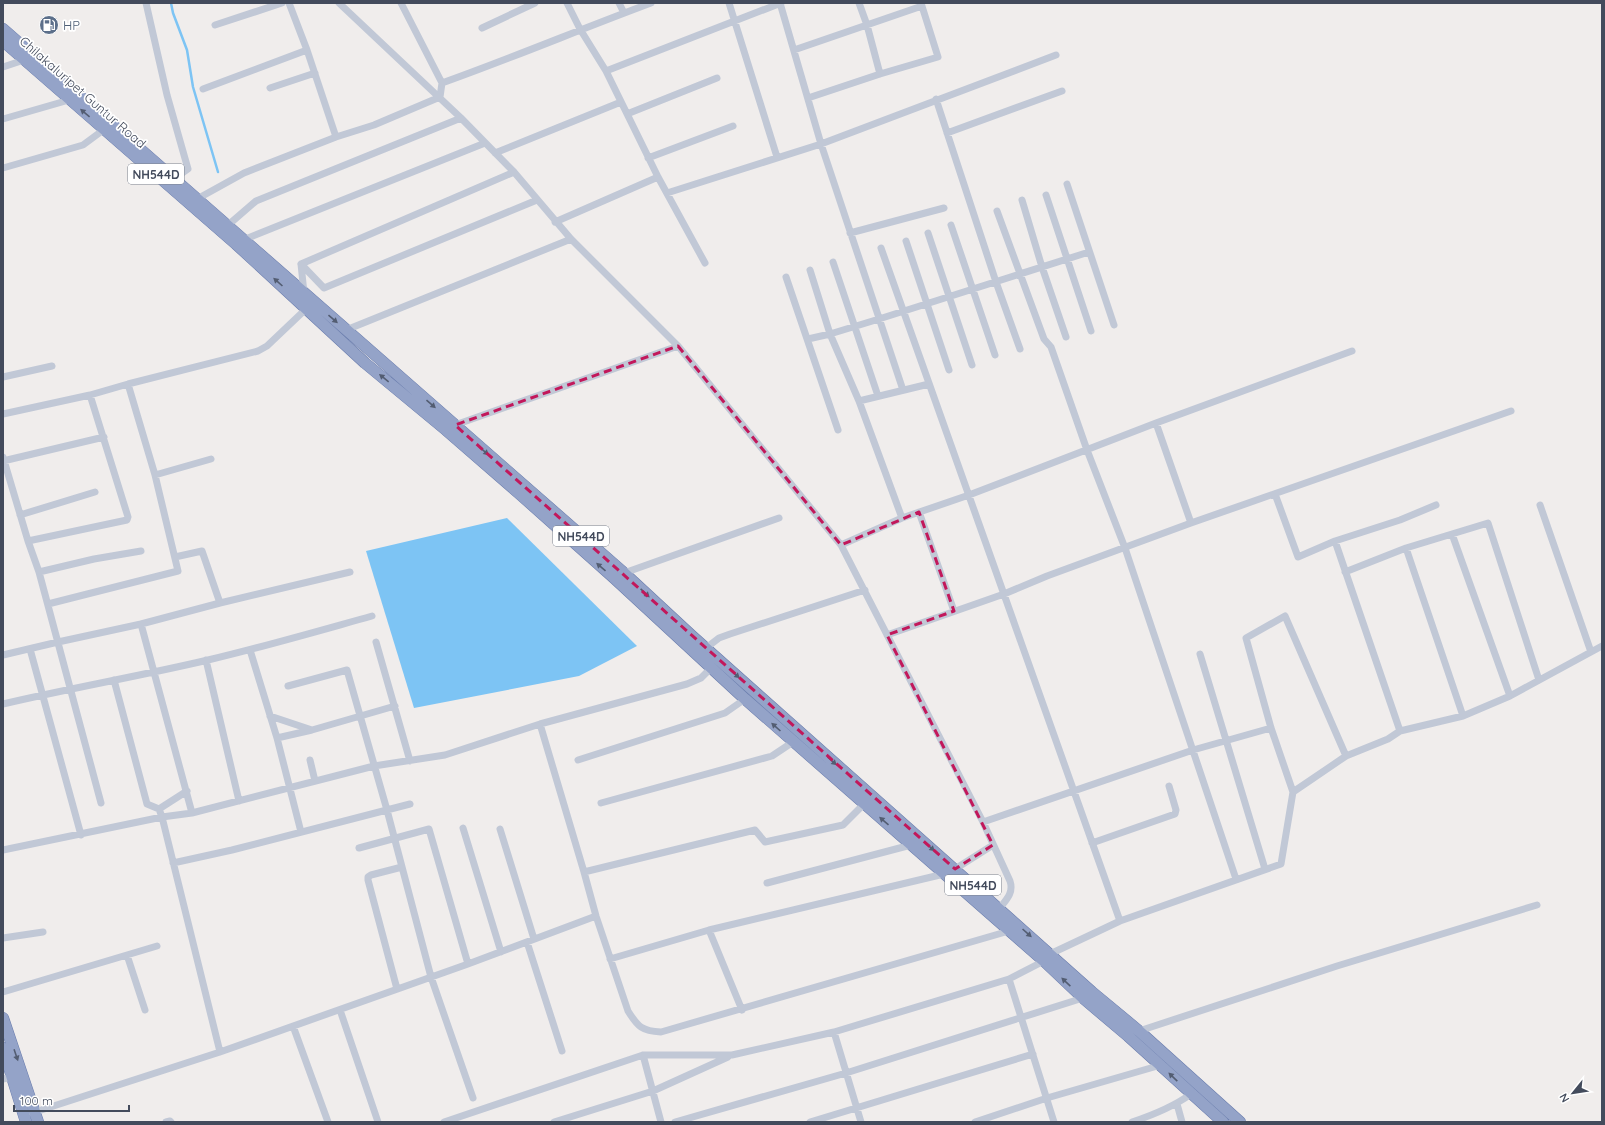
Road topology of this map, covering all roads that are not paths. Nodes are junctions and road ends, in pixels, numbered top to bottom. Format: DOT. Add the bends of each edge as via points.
graph roads {
  1 [pos="146,3"];
  2 [pos="282,3"];
  3 [pos="289,3"];
  4 [pos="339,3"];
  5 [pos="401,3"];
  6 [pos="535,3"];
  7 [pos="567,3"];
  8 [pos="619,3"];
  9 [pos="651,3"];
  10 [pos="729,3"];
  11 [pos="781,3"];
  12 [pos="859,3"];
  13 [pos="921,5"];
  14 [pos="624,13"];
  15 [pos="735,21"];
  16 [pos="215,25"];
  17 [pos="867,25"];
  18 [pos="482,28"];
  19 [pos="3,29"];
  20 [pos="580,29"];
  21 [pos="3,41"];
  22 [pos="307,50"];
  23 [pos="794,50"];
  24 [pos="1056,55"];
  25 [pos="24,60"];
  26 [pos="3,67"];
  27 [pos="606,71"];
  28 [pos="315,73"];
  29 [pos="880,74"];
  30 [pos="717,78"];
  31 [pos="442,83"];
  32 [pos="270,88"];
  33 [pos="203,89"];
  34 [pos="1062,91"];
  35 [pos="440,97"];
  36 [pos="808,98"];
  37 [pos="936,99"];
  38 [pos="69,100"];
  39 [pos="621,102"];
  40 [pos="627,114"];
  41 [pos="461,118"];
  42 [pos="3,119"];
  43 [pos="107,126"];
  44 [pos="733,126"];
  45 [pos="947,133"];
  46 [pos="336,137"];
  47 [pos="485,144"];
  48 [pos="821,144"];
  49 [pos="495,153"];
  50 [pos="777,157"];
  51 [pos="648,158"];
  52 [pos="3,168"];
  53 [pos="514,172"];
  54 [pos="658,177"];
  55 [pos="174,179"];
  56 [pos="1067,184"];
  57 [pos="667,193"];
  58 [pos="1046,195"];
  59 [pos="197,199"];
  60 [pos="537,200"];
  61 [pos="1022,200"];
  62 [pos="944,208"];
  63 [pos="998,211"];
  64 [pos="554,222"];
  65 [pos="951,225"];
  66 [pos="227,226"];
  67 [pos="850,233"];
  68 [pos="928,233"];
  69 [pos="571,239"];
  70 [pos="244,240"];
  71 [pos="906,241"];
  72 [pos="881,248"];
  73 [pos="1089,252"];
  74 [pos="1066,260"];
  75 [pos="833,262"];
  76 [pos="705,263"];
  77 [pos="301,264"];
  78 [pos="1042,267"];
  79 [pos="810,270"];
  80 [pos="1019,274"];
  81 [pos="786,277"];
  82 [pos="996,282"];
  83 [pos="973,289"];
  84 [pos="304,293"];
  85 [pos="949,296"];
  86 [pos="926,303"];
  87 [pos="307,308"];
  88 [pos="902,311"];
  89 [pos="879,319"];
  90 [pos="1114,325"];
  91 [pos="854,326"];
  92 [pos="346,330"];
  93 [pos="1091,331"];
  94 [pos="830,334"];
  95 [pos="1066,337"];
  96 [pos="808,339"];
  97 [pos="678,346"];
  98 [pos="1020,350"];
  99 [pos="1352,350"];
  100 [pos="996,355"];
  101 [pos="972,365"];
  102 [pos="52,366"];
  103 [pos="949,370"];
  104 [pos="3,377"];
  105 [pos="128,384"];
  106 [pos="929,384"];
  107 [pos="903,390"];
  108 [pos="90,396"];
  109 [pos="878,396"];
  110 [pos="859,401"];
  111 [pos="1511,411"];
  112 [pos="3,414"];
  113 [pos="1156,423"];
  114 [pos="455,425"];
  115 [pos="838,430"];
  116 [pos="104,437"];
  117 [pos="1088,450"];
  118 [pos="211,459"];
  119 [pos="3,460"];
  120 [pos="155,475"];
  121 [pos="95,492"];
  122 [pos="1275,494"];
  123 [pos="969,495"];
  124 [pos="1436,505"];
  125 [pos="1540,505"];
  126 [pos="919,512"];
  127 [pos="20,515"];
  128 [pos="779,518"];
  129 [pos="902,518"];
  130 [pos="1191,523"];
  131 [pos="1452,534"];
  132 [pos="28,541"];
  133 [pos="1335,541"];
  134 [pos="841,545"];
  135 [pos="1125,548"];
  136 [pos="1406,548"];
  137 [pos="141,550"];
  138 [pos="175,557"];
  139 [pos="39,572"];
  140 [pos="350,572"];
  141 [pos="1345,572"];
  142 [pos="624,573"];
  143 [pos="865,590"];
  144 [pos="1004,594"];
  145 [pos="220,603"];
  146 [pos="48,604"];
  147 [pos="954,610"];
  148 [pos="372,616"];
  149 [pos="141,624"];
  150 [pos="887,635"];
  151 [pos="58,642"];
  152 [pos="376,642"];
  153 [pos="1602,646"];
  154 [pos="706,648"];
  155 [pos="30,649"];
  156 [pos="250,650"];
  157 [pos="1591,652"];
  158 [pos="1200,654"];
  159 [pos="3,655"];
  160 [pos="206,660"];
  161 [pos="711,668"];
  162 [pos="154,671"];
  163 [pos="114,680"];
  164 [pos="1540,680"];
  165 [pos="288,686"];
  166 [pos="69,688"];
  167 [pos="42,695"];
  168 [pos="1510,696"];
  169 [pos="745,699"];
  170 [pos="3,704"];
  171 [pos="394,706"];
  172 [pos="270,716"];
  173 [pos="360,716"];
  174 [pos="1463,716"];
  175 [pos="540,724"];
  176 [pos="1271,728"];
  177 [pos="312,730"];
  178 [pos="1400,732"];
  179 [pos="277,738"];
  180 [pos="1226,740"];
  181 [pos="793,742"];
  182 [pos="1193,750"];
  183 [pos="1346,756"];
  184 [pos="310,760"];
  185 [pos="578,760"];
  186 [pos="410,761"];
  187 [pos="374,766"];
  188 [pos="315,781"];
  189 [pos="1169,786"];
  190 [pos="289,788"];
  191 [pos="187,791"];
  192 [pos="1074,791"];
  193 [pos="1293,792"];
  194 [pos="239,801"];
  195 [pos="101,803"];
  196 [pos="601,803"];
  197 [pos="410,804"];
  198 [pos="864,804"];
  199 [pos="159,809"];
  200 [pos="387,810"];
  201 [pos="192,812"];
  202 [pos="162,817"];
  203 [pos="983,822"];
  204 [pos="463,828"];
  205 [pos="500,829"];
  206 [pos="301,832"];
  207 [pos="81,835"];
  208 [pos="393,838"];
  209 [pos="1092,843"];
  210 [pos="911,845"];
  211 [pos="993,845"];
  212 [pos="359,848"];
  213 [pos="3,850"];
  214 [pos="173,863"];
  215 [pos="402,867"];
  216 [pos="955,869"];
  217 [pos="1265,869"];
  218 [pos="584,872"];
  219 [pos="944,874"];
  220 [pos="1236,879"];
  221 [pos="767,883"];
  222 [pos="1537,905"];
  223 [pos="999,909"];
  224 [pos="596,916"];
  225 [pos="1120,921"];
  226 [pos="709,930"];
  227 [pos="1009,931"];
  228 [pos="43,932"];
  229 [pos="3,938"];
  230 [pos="531,941"];
  231 [pos="157,946"];
  232 [pos="501,952"];
  233 [pos="127,955"];
  234 [pos="1047,958"];
  235 [pos="610,959"];
  236 [pos="468,964"];
  237 [pos="431,978"];
  238 [pos="1009,979"];
  239 [pos="397,989"];
  240 [pos="3,992"];
  241 [pos="1083,998"];
  242 [pos="145,1010"];
  243 [pos="340,1010"];
  244 [pos="742,1010"];
  245 [pos="1021,1017"];
  246 [pos="3,1018"];
  247 [pos="293,1026"];
  248 [pos="1139,1031"];
  249 [pos="834,1032"];
  250 [pos="3,1048"];
  251 [pos="562,1051"];
  252 [pos="220,1052"];
  253 [pos="1033,1054"];
  254 [pos="643,1055"];
  255 [pos="732,1056"];
  256 [pos="1161,1065"];
  257 [pos="846,1073"];
  258 [pos="8,1078"];
  259 [pos="653,1091"];
  260 [pos="1191,1094"];
  261 [pos="473,1098"];
  262 [pos="1047,1098"];
  263 [pos="1177,1104"];
  264 [pos="857,1109"];
  265 [pos="37,1117"];
  266 [pos="25,1119"];
  267 [pos="1146,1120"];
  268 [pos="166,1122"];
  269 [pos="171,1122"];
  270 [pos="328,1122"];
  271 [pos="378,1122"];
  272 [pos="444,1122"];
  273 [pos="554,1122"];
  274 [pos="661,1122"];
  275 [pos="675,1122"];
  276 [pos="810,1122"];
  277 [pos="861,1122"];
  278 [pos="975,1122"];
  279 [pos="1054,1122"];
  280 [pos="1132,1122"];
  281 [pos="1182,1122"];
  282 [pos="1223,1122"];
  283 [pos="1240,1122"];
  1 -- 55 [label="street" via="167,95 188,169"];
  2 -- 16 [label="street"];
  3 -- 22 [label="street"];
  4 -- 35 [label="street"];
  5 -- 31 [label="street"];
  6 -- 18 [label="street"];
  7 -- 20 [label="street"];
  8 -- 14 [label="street"];
  9 -- 14 [label="street"];
  10 -- 15 [label="street"];
  11 -- 15 [label="street"];
  11 -- 23 [label="street"];
  12 -- 17 [label="street"];
  13 -- 17 [label="street"];
  13 -- 29 [label="street" via="938,57"];
  14 -- 20 [label="street"];
  15 -- 27 [label="street"];
  15 -- 50 [label="street"];
  17 -- 23 [label="street"];
  17 -- 29 [label="street"];
  19 -- 43 [label="highway, Chilakaluripet Guntur Road / NH544D"];
  20 -- 27 [label="street"];
  20 -- 31 [label="street"];
  21 -- 25 [label="highway, Chilakaluripet Guntur Road / NH544D"];
  22 -- 28 [label="street"];
  22 -- 33 [label="street"];
  23 -- 36 [label="street"];
  24 -- 37 [label="street"];
  25 -- 26 [label="street"];
  25 -- 38 [label="highway, Chilakaluripet Guntur Road / NH544D"];
  27 -- 39 [label="street"];
  28 -- 32 [label="street"];
  28 -- 46 [label="street"];
  29 -- 36 [label="street"];
  30 -- 40 [label="street"];
  31 -- 35 [label="street"];
  34 -- 45 [label="street"];
  35 -- 41 [label="street"];
  35 -- 46 [label="street" via="374,125"];
  36 -- 48 [label="street"];
  37 -- 45 [label="street"];
  37 -- 48 [label="street"];
  38 -- 42 [label="street"];
  43 -- 38 [label="highway, Chilakaluripet Guntur Road / NH544D, one-way"];
  39 -- 40 [label="street"];
  39 -- 49 [label="street"];
  40 -- 51 [label="street"];
  41 -- 47 [label="street"];
  41 -- 66 [label="street" via="256,201"];
  43 -- 52 [label="street" via="83,145"];
  43 -- 55 [label="highway, Chilakaluripet Guntur Road / NH544D"];
  87 -- 43 [label="highway, Chilakaluripet Guntur Road / NH544D, one-way"];
  44 -- 51 [label="street"];
  45 -- 82 [label="street"];
  46 -- 59 [label="street" via="244,173"];
  47 -- 49 [label="street"];
  47 -- 70 [label="street"];
  48 -- 50 [label="street"];
  48 -- 67 [label="street"];
  49 -- 53 [label="street"];
  50 -- 57 [label="street"];
  51 -- 54 [label="street"];
  53 -- 60 [label="street"];
  53 -- 77 [label="street"];
  54 -- 57 [label="street"];
  54 -- 64 [label="street"];
  55 -- 59 [label="highway, Chilakaluripet Guntur Road / NH544D"];
  56 -- 73 [label="street"];
  57 -- 76 [label="street"];
  58 -- 74 [label="street"];
  59 -- 66 [label="highway, Chilakaluripet Guntur Road / NH544D"];
  60 -- 64 [label="street"];
  60 -- 77 [label="street" via="324,288"];
  61 -- 78 [label="street"];
  62 -- 67 [label="street"];
  63 -- 80 [label="street"];
  64 -- 69 [label="street"];
  65 -- 83 [label="street"];
  66 -- 70 [label="highway, Chilakaluripet Guntur Road / NH544D"];
  67 -- 89 [label="street"];
  68 -- 85 [label="street"];
  69 -- 92 [label="street"];
  69 -- 97 [label="street"];
  70 -- 84 [label="highway, Chilakaluripet Guntur Road / NH544D"];
  71 -- 86 [label="street"];
  72 -- 88 [label="street"];
  73 -- 74 [label="street"];
  73 -- 90 [label="street"];
  74 -- 78 [label="street"];
  74 -- 93 [label="street"];
  75 -- 91 [label="street"];
  77 -- 84 [label="street"];
  78 -- 80 [label="street"];
  78 -- 95 [label="street"];
  79 -- 94 [label="street"];
  80 -- 82 [label="street"];
  80 -- 117 [label="street" via="1044,339 1051,347"];
  81 -- 96 [label="street"];
  82 -- 83 [label="street"];
  82 -- 98 [label="street"];
  83 -- 85 [label="street"];
  83 -- 100 [label="street"];
  84 -- 92 [label="highway, NH544D, one-way"];
  85 -- 86 [label="street"];
  85 -- 101 [label="street"];
  86 -- 88 [label="street"];
  86 -- 103 [label="street"];
  87 -- 105 [label="street" via="267,346 258,351"];
  161 -- 87 [label="highway, NH544D, one-way" via="614,578 446,430 365,363"];
  88 -- 89 [label="street"];
  88 -- 106 [label="street"];
  89 -- 91 [label="street"];
  89 -- 107 [label="street"];
  91 -- 94 [label="street"];
  91 -- 109 [label="street"];
  92 -- 114 [label="highway, NH544D, one-way"];
  94 -- 96 [label="street"];
  94 -- 110 [label="street"];
  96 -- 115 [label="street"];
  97 -- 114 [label="street"];
  97 -- 134 [label="street"];
  99 -- 113 [label="street"];
  102 -- 104 [label="street"];
  105 -- 108 [label="street"];
  105 -- 120 [label="street"];
  106 -- 107 [label="street"];
  106 -- 123 [label="street"];
  107 -- 109 [label="street"];
  108 -- 112 [label="street"];
  108 -- 116 [label="street"];
  109 -- 110 [label="street"];
  110 -- 129 [label="street"];
  111 -- 122 [label="street"];
  113 -- 117 [label="street"];
  113 -- 130 [label="street"];
  114 -- 142 [label="highway, NH544D, one-way"];
  116 -- 119 [label="street"];
  116 -- 132 [label="street" via="127,520"];
  117 -- 123 [label="street"];
  117 -- 135 [label="street"];
  118 -- 120 [label="street"];
  119 -- 127 [label="street"];
  120 -- 138 [label="street"];
  121 -- 127 [label="street"];
  122 -- 130 [label="street"];
  122 -- 133 [label="street" via="1298,557"];
  123 -- 126 [label="street"];
  123 -- 144 [label="street"];
  124 -- 133 [label="street" via="1400,520"];
  125 -- 157 [label="street"];
  126 -- 129 [label="street"];
  126 -- 147 [label="street"];
  127 -- 132 [label="street"];
  128 -- 142 [label="street"];
  129 -- 134 [label="street"];
  130 -- 135 [label="street"];
  131 -- 136 [label="street"];
  131 -- 164 [label="street" via="1488,523"];
  131 -- 168 [label="street"];
  132 -- 139 [label="street"];
  133 -- 141 [label="street"];
  134 -- 143 [label="street"];
  135 -- 144 [label="street"];
  135 -- 182 [label="street"];
  136 -- 141 [label="street"];
  136 -- 174 [label="street"];
  137 -- 139 [label="street"];
  138 -- 145 [label="street" via="202,551"];
  138 -- 146 [label="street" via="178,571"];
  139 -- 146 [label="street"];
  140 -- 145 [label="street"];
  141 -- 178 [label="street"];
  142 -- 154 [label="highway, NH544D, one-way"];
  143 -- 150 [label="street"];
  143 -- 154 [label="street" via="719,638"];
  144 -- 147 [label="street"];
  144 -- 192 [label="street"];
  145 -- 149 [label="street"];
  146 -- 151 [label="street"];
  147 -- 150 [label="street"];
  148 -- 156 [label="street"];
  149 -- 151 [label="street"];
  149 -- 162 [label="street"];
  150 -- 203 [label="street"];
  151 -- 155 [label="street"];
  151 -- 166 [label="street"];
  152 -- 171 [label="street"];
  153 -- 157 [label="street"];
  154 -- 216 [label="highway, NH544D, one-way"];
  155 -- 159 [label="street"];
  155 -- 167 [label="street"];
  156 -- 160 [label="street"];
  156 -- 172 [label="street"];
  157 -- 164 [label="street"];
  158 -- 180 [label="street"];
  160 -- 162 [label="street"];
  160 -- 194 [label="street"];
  161 -- 169 [label="highway, NH544D"];
  161 -- 175 [label="street" via="701,678 687,684"];
  162 -- 163 [label="street"];
  162 -- 191 [label="street"];
  163 -- 166 [label="street"];
  163 -- 199 [label="street" via="147,804"];
  164 -- 168 [label="street"];
  165 -- 173 [label="street" via="347,670"];
  166 -- 167 [label="street"];
  166 -- 195 [label="street"];
  167 -- 170 [label="street"];
  167 -- 207 [label="street"];
  168 -- 174 [label="street"];
  181 -- 169 [label="highway, NH544D, one-way"];
  169 -- 185 [label="street" via="725,713"];
  171 -- 173 [label="street"];
  171 -- 186 [label="street"];
  172 -- 177 [label="street"];
  172 -- 179 [label="street"];
  173 -- 177 [label="street"];
  173 -- 187 [label="street"];
  174 -- 178 [label="street"];
  175 -- 186 [label="street" via="445,755"];
  175 -- 218 [label="street"];
  176 -- 180 [label="street"];
  176 -- 183 [label="street" via="1246,638 1285,616"];
  176 -- 193 [label="street"];
  177 -- 179 [label="street"];
  178 -- 183 [label="street"];
  179 -- 190 [label="street"];
  180 -- 182 [label="street"];
  180 -- 217 [label="street"];
  181 -- 196 [label="street" via="772,756"];
  181 -- 198 [label="highway, NH544D"];
  182 -- 192 [label="street"];
  182 -- 220 [label="street"];
  183 -- 193 [label="street"];
  184 -- 188 [label="street"];
  186 -- 187 [label="street"];
  187 -- 188 [label="street"];
  187 -- 200 [label="street"];
  188 -- 190 [label="street"];
  189 -- 209 [label="street" via="1175,814"];
  190 -- 194 [label="street"];
  190 -- 206 [label="street"];
  191 -- 199 [label="street"];
  191 -- 201 [label="street"];
  192 -- 203 [label="street"];
  192 -- 209 [label="street"];
  193 -- 217 [label="street" via="1281,864"];
  194 -- 201 [label="street"];
  197 -- 200 [label="street"];
  210 -- 198 [label="highway, NH544D, one-way"];
  198 -- 218 [label="street" via="843,825 765,842 755,830"];
  199 -- 202 [label="street"];
  200 -- 206 [label="street"];
  200 -- 208 [label="street"];
  201 -- 202 [label="street"];
  202 -- 207 [label="street"];
  202 -- 214 [label="street"];
  203 -- 211 [label="street"];
  204 -- 232 [label="street"];
  205 -- 230 [label="street"];
  206 -- 214 [label="street"];
  207 -- 213 [label="street"];
  208 -- 212 [label="street"];
  208 -- 215 [label="street"];
  208 -- 236 [label="street" via="429,829"];
  209 -- 225 [label="street"];
  210 -- 219 [label="highway, NH544D"];
  210 -- 221 [label="street"];
  211 -- 216 [label="street"];
  211 -- 223 [label="street" via="1012,887 1011,893"];
  214 -- 252 [label="street"];
  215 -- 237 [label="street"];
  215 -- 239 [label="street" via="368,877"];
  216 -- 223 [label="highway, NH544D"];
  217 -- 220 [label="street"];
  218 -- 224 [label="street"];
  219 -- 226 [label="street"];
  219 -- 227 [label="highway, NH544D"];
  220 -- 225 [label="street"];
  222 -- 248 [label="street" via="1337,966"];
  223 -- 234 [label="highway, NH544D, one-way"];
  224 -- 230 [label="street"];
  224 -- 235 [label="street"];
  225 -- 234 [label="street"];
  226 -- 235 [label="street"];
  226 -- 244 [label="street"];
  227 -- 234 [label="highway, NH544D"];
  227 -- 244 [label="street"];
  228 -- 229 [label="street"];
  230 -- 232 [label="street"];
  230 -- 251 [label="street"];
  231 -- 233 [label="street"];
  232 -- 236 [label="street"];
  233 -- 240 [label="street"];
  233 -- 242 [label="street"];
  234 -- 238 [label="street"];
  241 -- 234 [label="highway, NH544D, one-way"];
  234 -- 248 [label="highway, NH544D"];
  235 -- 244 [label="street" via="628,1011 637,1024 647,1031 661,1032"];
  236 -- 237 [label="street"];
  237 -- 239 [label="street"];
  237 -- 261 [label="street"];
  238 -- 245 [label="street"];
  238 -- 249 [label="street"];
  239 -- 243 [label="street"];
  241 -- 245 [label="street"];
  241 -- 256 [label="highway, NH544D"];
  243 -- 247 [label="street"];
  243 -- 271 [label="street"];
  245 -- 253 [label="street"];
  245 -- 257 [label="street"];
  246 -- 265 [label="highway, one-way"];
  247 -- 252 [label="street"];
  247 -- 270 [label="street"];
  248 -- 283 [label="highway, NH544D"];
  249 -- 255 [label="street"];
  249 -- 257 [label="street"];
  250 -- 258 [label="highway"];
  252 -- 265 [label="street"];
  253 -- 262 [label="street"];
  253 -- 264 [label="street"];
  254 -- 255 [label="street"];
  254 -- 259 [label="street"];
  254 -- 272 [label="street"];
  255 -- 259 [label="street"];
  260 -- 256 [label="highway, NH544D, one-way"];
  256 -- 262 [label="street"];
  257 -- 264 [label="street"];
  257 -- 275 [label="street"];
  258 -- 266 [label="highway"];
  259 -- 273 [label="street"];
  259 -- 274 [label="street"];
  260 -- 263 [label="street"];
  260 -- 282 [label="highway, NH544D"];
  262 -- 278 [label="street"];
  262 -- 279 [label="street"];
  263 -- 267 [label="street"];
  263 -- 281 [label="street"];
  264 -- 276 [label="street"];
  264 -- 277 [label="street"];
  265 -- 266 [label="street"];
  267 -- 280 [label="street"];
  268 -- 269 [label="street"];
}
